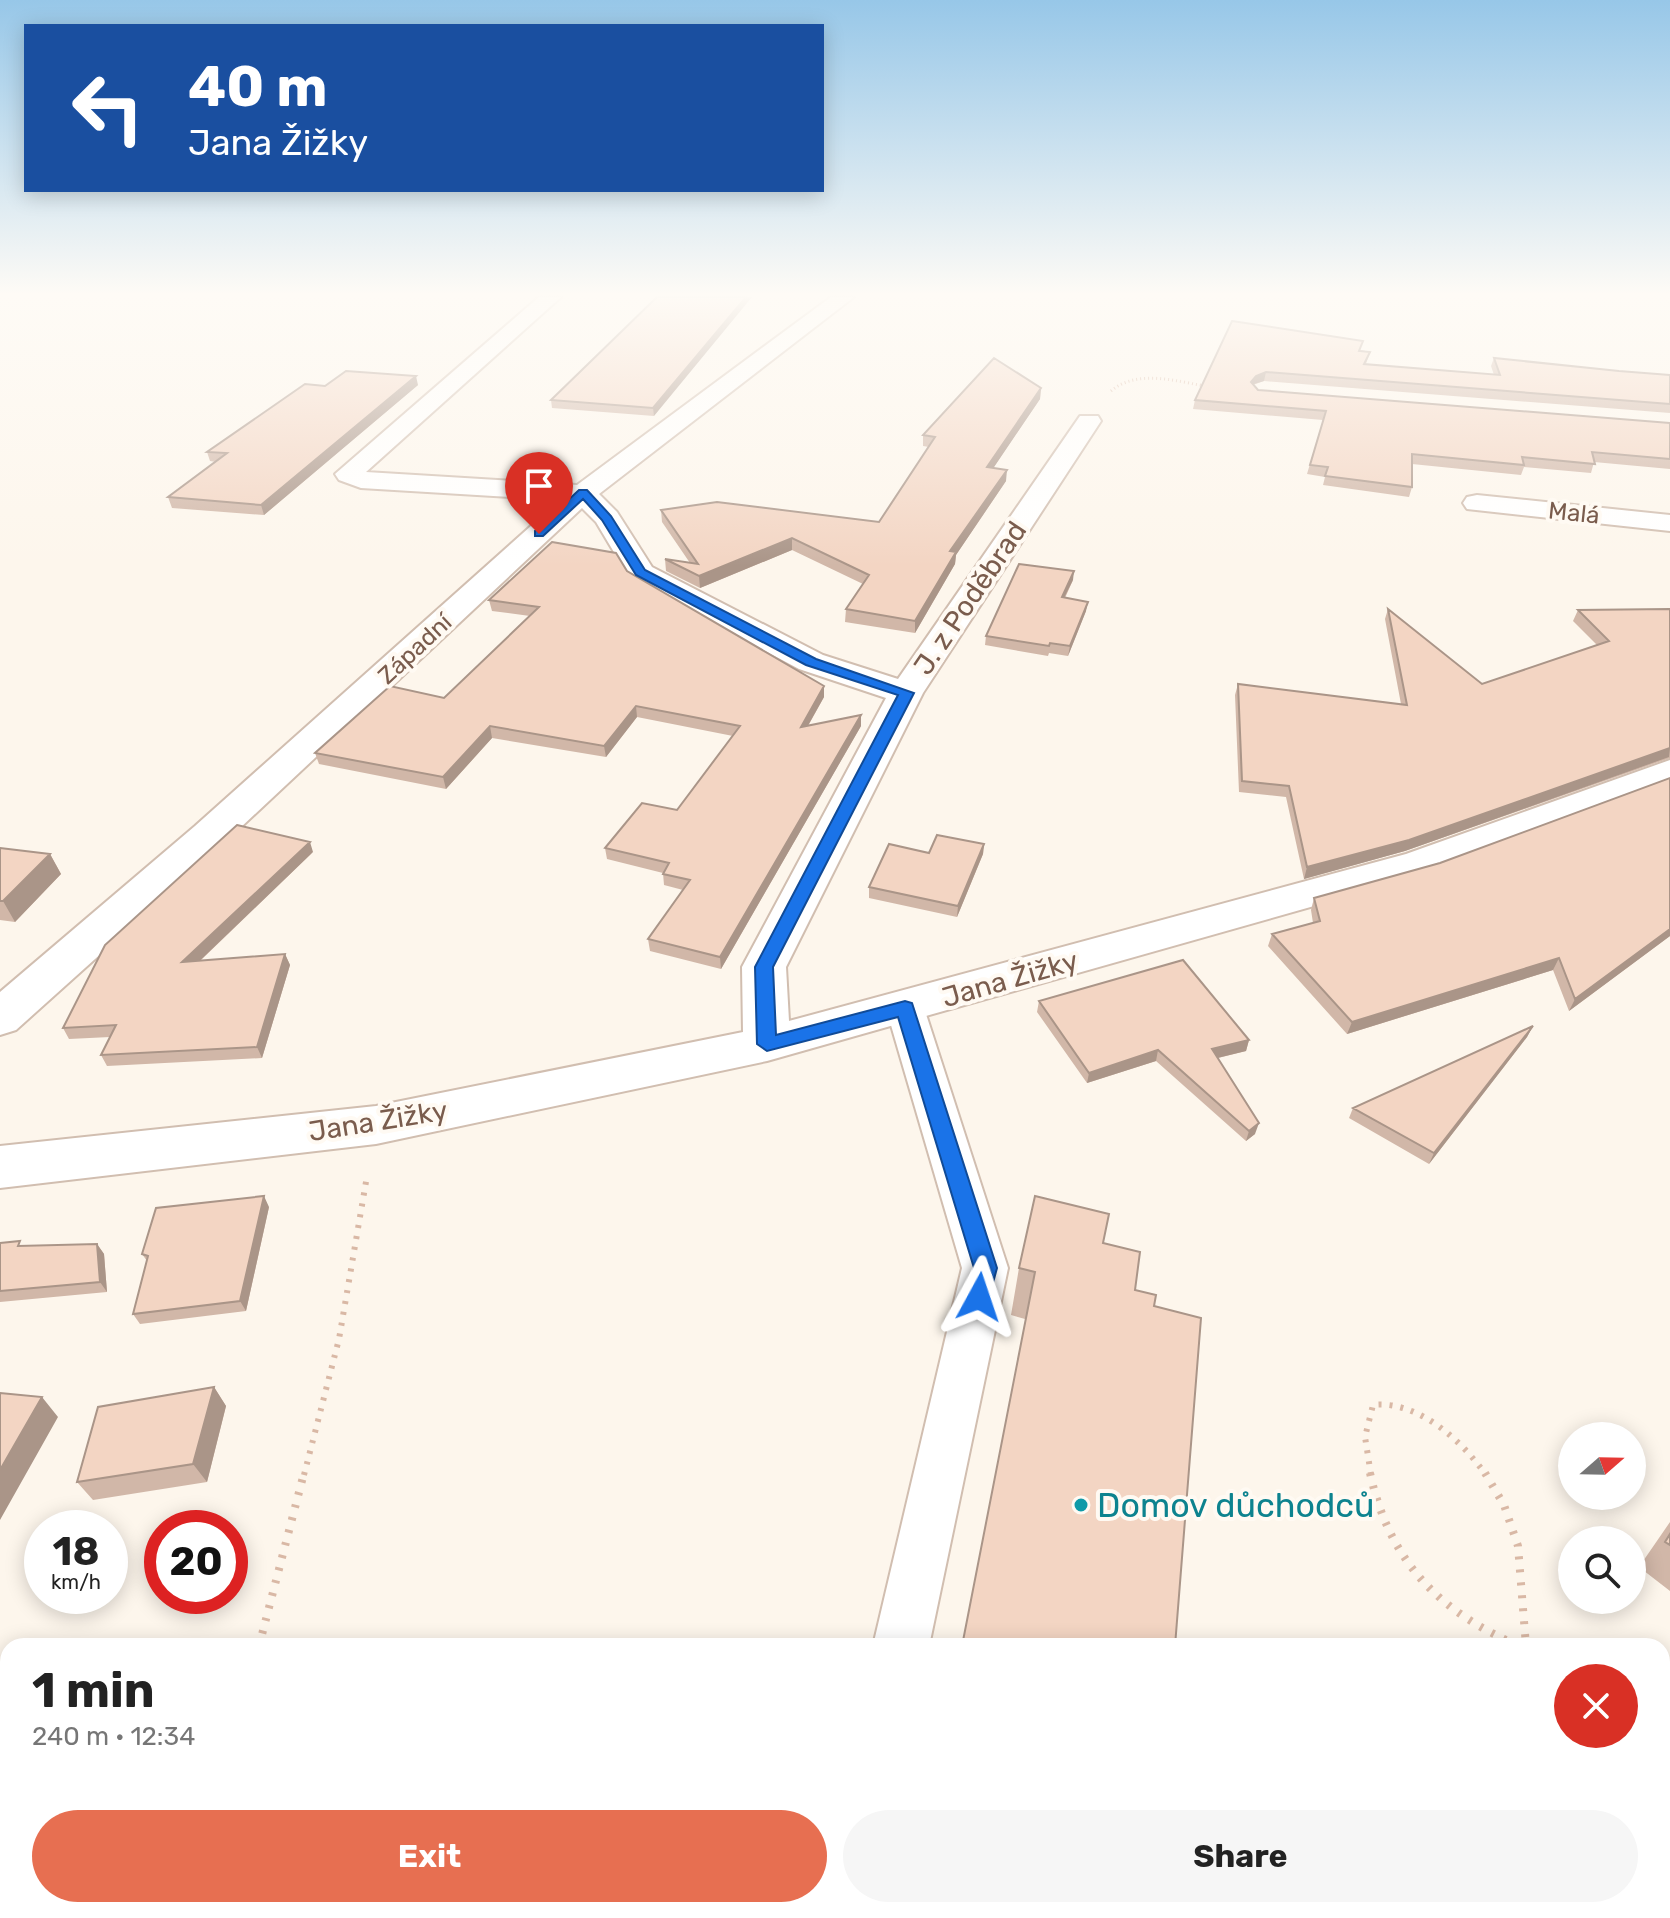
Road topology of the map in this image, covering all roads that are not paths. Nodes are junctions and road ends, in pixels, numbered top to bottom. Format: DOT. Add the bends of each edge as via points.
graph roads {
  1 [pos="448,387"];
  2 [pos="725,387"];
  3 [pos="1089,421"];
  4 [pos="583,493"];
  5 [pos="1477,503"];
  6 [pos="1670,523"];
  7 [pos="906,693"];
  8 [pos="1670,771"];
  9 [pos="905,1008"];
  10 [pos="0,1018"];
  11 [pos="767,1044"];
  12 [pos="0,1167"];
  13 [pos="903,1638"];
  1 -- 4 [label="street" via="348,474 361,480"];
  2 -- 4 [label="street, Západní"];
  3 -- 7 [label="street, J. z Poděbrad"];
  4 -- 7 [label="street" via="607,518 641,573 811,662"];
  4 -- 10 [label="street, Západní"];
  5 -- 6 [label="street, Malá"];
  7 -- 11 [label="street, J. z Poděbrad" via="764,967"];
  8 -- 9 [label="street, Jana Žižky" via="1420,863"];
  9 -- 11 [label="street, Jana Žižky"];
  9 -- 13 [label="lane" via="985,1268"];
  11 -- 12 [label="street, Jana Žižky" via="376,1125"];
}
